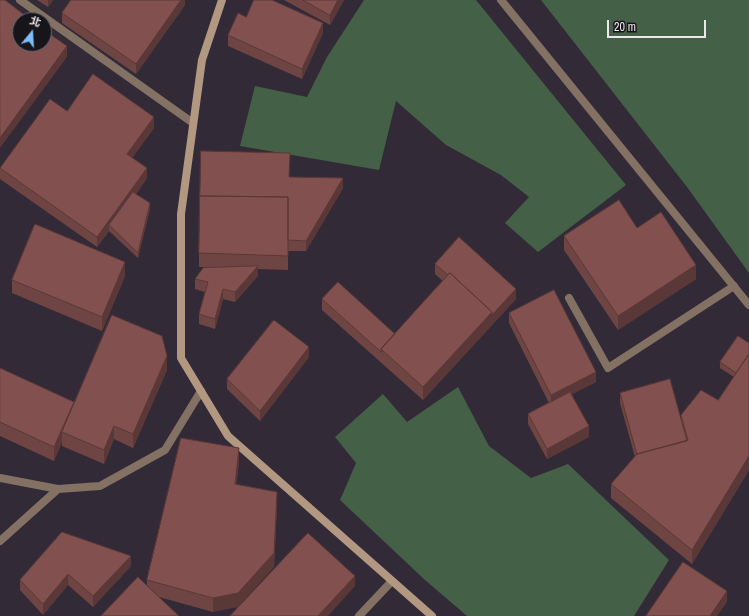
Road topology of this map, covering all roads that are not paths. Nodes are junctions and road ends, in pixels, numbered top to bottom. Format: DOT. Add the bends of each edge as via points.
graph roads {
  1 [pos="20,0"];
  2 [pos="222,0"];
  3 [pos="501,0"];
  4 [pos="193,123"];
  5 [pos="734,286"];
  6 [pos="569,298"];
  7 [pos="749,305"];
  8 [pos="201,391"];
  9 [pos="0,478"];
  10 [pos="58,489"];
  11 [pos="0,541"];
  12 [pos="392,581"];
  13 [pos="359,616"];
  14 [pos="432,616"];
  1 -- 4 [label="street"];
  2 -- 4 [label="street" via="202,60"];
  3 -- 5 [label="street"];
  4 -- 8 [label="street" via="181,214 181,358"];
  5 -- 6 [label="street" via="608,368"];
  5 -- 7 [label="street"];
  8 -- 10 [label="street" via="165,450 100,486"];
  8 -- 12 [label="street" via="228,436"];
  9 -- 10 [label="street"];
  10 -- 11 [label="street"];
  12 -- 13 [label="street"];
  12 -- 14 [label="street"];
}
